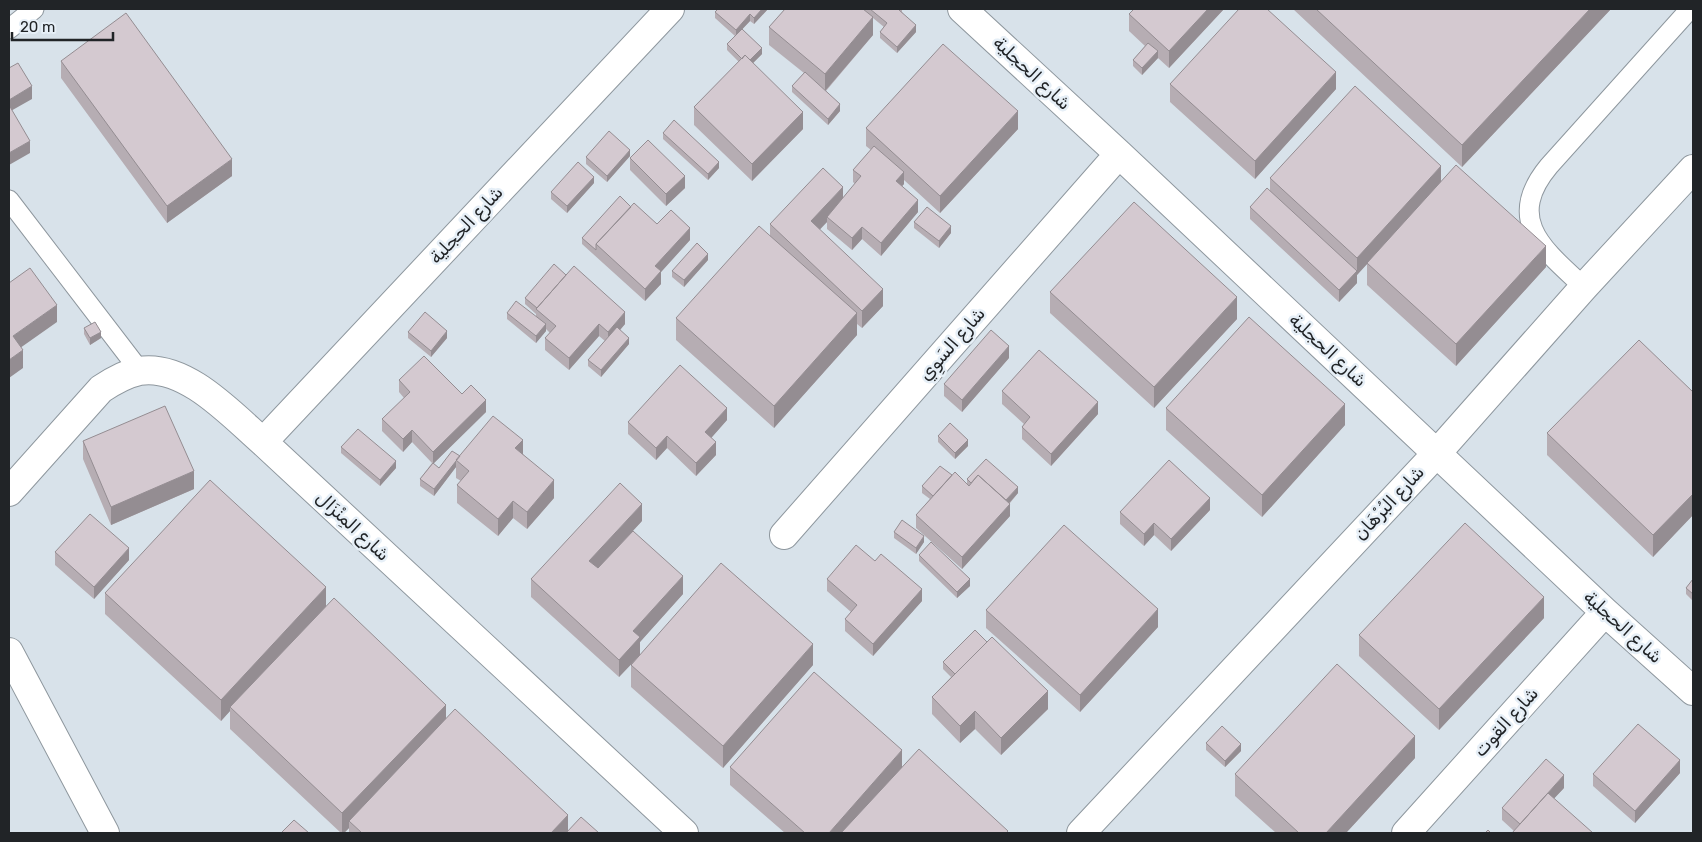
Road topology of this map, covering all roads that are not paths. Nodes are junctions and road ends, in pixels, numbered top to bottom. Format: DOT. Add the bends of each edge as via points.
graph roads {
  1 [pos="34,9"];
  2 [pos="670,9"];
  3 [pos="962,9"];
  4 [pos="1690,9"];
  5 [pos="9,29"];
  6 [pos="1119,154"];
  7 [pos="1693,169"];
  8 [pos="9,200"];
  9 [pos="1584,287"];
  10 [pos="140,371"];
  11 [pos="262,442"];
  12 [pos="1437,453"];
  13 [pos="9,492"];
  14 [pos="784,535"];
  15 [pos="1605,612"];
  16 [pos="9,652"];
  17 [pos="1693,691"];
  18 [pos="105,833"];
  19 [pos="684,833"];
  20 [pos="1081,833"];
  21 [pos="1406,833"];
  1 -- 5 [label="lane"];
  2 -- 11 [label="street, شارع الحجلية"];
  3 -- 6 [label="street, شارع الحجلية"];
  4 -- 9 [label="lane" via="1549,166 1532,192 1529,208 1536,238"];
  6 -- 12 [label="street, شارع الحجلية"];
  6 -- 14 [label="street, شارع السَوِي"];
  7 -- 9 [label="street, شارع البُرْهَان"];
  8 -- 10 [label="lane"];
  9 -- 12 [label="street, شارع البُرْهَان"];
  10 -- 11 [label="street, شارع المِنْزَال" via="183,378 228,411"];
  10 -- 13 [label="street, شارع المِنْزَال" via="101,389"];
  11 -- 19 [label="street, شارع المِنْزَال"];
  12 -- 15 [label="street, شارع الحجلية"];
  12 -- 20 [label="street, شارع البُرْهَان"];
  15 -- 17 [label="street, شارع الحجلية"];
  15 -- 21 [label="street, شارع القوت"];
  16 -- 18 [label="street"];
}
